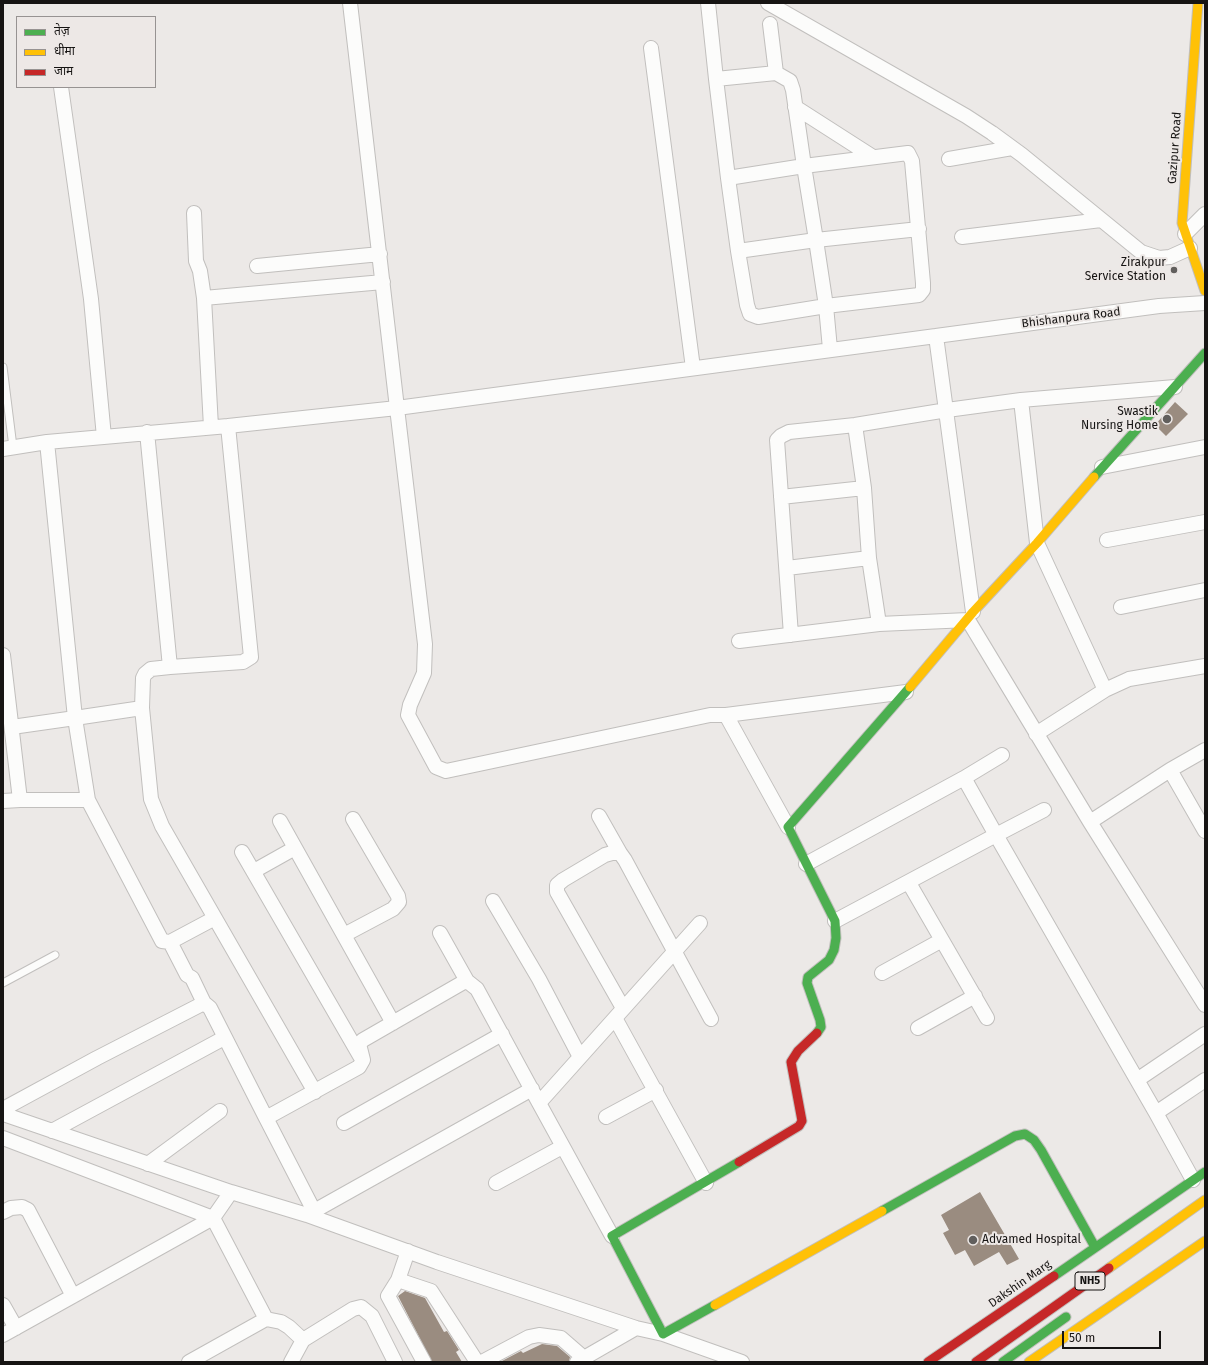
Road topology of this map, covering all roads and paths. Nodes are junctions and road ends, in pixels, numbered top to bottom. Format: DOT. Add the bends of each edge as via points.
graph roads {
  1 [pos="350,3"];
  2 [pos="708,3"];
  3 [pos="768,3"];
  4 [pos="1198,3"];
  5 [pos="770,24"];
  6 [pos="652,48"];
  7 [pos="776,73"];
  8 [pos="716,79"];
  9 [pos="61,88"];
  10 [pos="795,107"];
  11 [pos="1012,148"];
  12 [pos="873,157"];
  13 [pos="949,159"];
  14 [pos="804,166"];
  15 [pos="728,178"];
  16 [pos="194,213"];
  17 [pos="1205,214"];
  18 [pos="1101,220"];
  19 [pos="918,229"];
  20 [pos="962,238"];
  21 [pos="816,240"];
  22 [pos="1188,241"];
  23 [pos="738,252"];
  24 [pos="380,254"];
  25 [pos="256,266"];
  26 [pos="383,282"];
  27 [pos="1205,291"];
  28 [pos="204,298"];
  29 [pos="1205,302"];
  30 [pos="826,306"];
  31 [pos="936,336"];
  32 [pos="830,349"];
  33 [pos="1205,353"];
  34 [pos="3,367"];
  35 [pos="693,368"];
  36 [pos="1175,387"];
  37 [pos="1021,400"];
  38 [pos="397,408"];
  39 [pos="947,410"];
  40 [pos="228,426"];
  41 [pos="855,426"];
  42 [pos="212,427"];
  43 [pos="147,432"];
  44 [pos="104,437"];
  45 [pos="47,442"];
  46 [pos="1205,447"];
  47 [pos="8,448"];
  48 [pos="1102,467"];
  49 [pos="864,488"];
  50 [pos="781,497"];
  51 [pos="1205,522"];
  52 [pos="1107,540"];
  53 [pos="1037,543"];
  54 [pos="870,558"];
  55 [pos="787,568"];
  56 [pos="1205,590"];
  57 [pos="1121,607"];
  58 [pos="971,616"];
  59 [pos="879,624"];
  60 [pos="791,635"];
  61 [pos="739,641"];
  62 [pos="3,655"];
  63 [pos="1205,666"];
  64 [pos="170,667"];
  65 [pos="1105,690"];
  66 [pos="906,692"];
  67 [pos="142,708"];
  68 [pos="726,715"];
  69 [pos="75,718"];
  70 [pos="12,727"];
  71 [pos="1036,734"];
  72 [pos="1205,750"];
  73 [pos="1002,755"];
  74 [pos="1170,770"];
  75 [pos="964,778"];
  76 [pos="20,800"];
  77 [pos="88,800"];
  78 [pos="3,801"];
  79 [pos="1044,810"];
  80 [pos="599,816"];
  81 [pos="353,819"];
  82 [pos="280,821"];
  83 [pos="1090,822"];
  84 [pos="788,827"];
  85 [pos="1205,831"];
  86 [pos="996,835"];
  87 [pos="295,848"];
  88 [pos="242,852"];
  89 [pos="620,853"];
  90 [pos="806,864"];
  91 [pos="254,871"];
  92 [pos="909,883"];
  93 [pos="493,901"];
  94 [pos="216,918"];
  95 [pos="835,921"];
  96 [pos="700,922"];
  97 [pos="440,933"];
  98 [pos="344,936"];
  99 [pos="942,940"];
  100 [pos="170,942"];
  101 [pos="674,952"];
  102 [pos="55,955"];
  103 [pos="882,973"];
  104 [pos="467,981"];
  105 [pos="3,983"];
  106 [pos="974,996"];
  107 [pos="204,1004"];
  108 [pos="1205,1005"];
  109 [pos="619,1013"];
  110 [pos="987,1018"];
  111 [pos="711,1019"];
  112 [pos="393,1023"];
  113 [pos="918,1028"];
  114 [pos="502,1034"];
  115 [pos="1205,1034"];
  116 [pos="224,1038"];
  117 [pos="580,1057"];
  118 [pos="363,1060"];
  119 [pos="1137,1080"];
  120 [pos="1205,1080"];
  121 [pos="532,1088"];
  122 [pos="656,1090"];
  123 [pos="315,1092"];
  124 [pos="539,1103"];
  125 [pos="3,1109"];
  126 [pos="220,1111"];
  127 [pos="1156,1113"];
  128 [pos="3,1114"];
  129 [pos="606,1117"];
  130 [pos="266,1118"];
  131 [pos="344,1123"];
  132 [pos="52,1131"];
  133 [pos="3,1138"];
  134 [pos="562,1147"];
  135 [pos="148,1164"];
  136 [pos="1205,1172"];
  137 [pos="1193,1180"];
  138 [pos="496,1183"];
  139 [pos="706,1183"];
  140 [pos="231,1192"];
  141 [pos="1205,1200"];
  142 [pos="3,1212"];
  143 [pos="311,1213"];
  144 [pos="214,1218"];
  145 [pos="612,1236"];
  146 [pos="1205,1241"];
  147 [pos="1095,1247"];
  148 [pos="408,1252"];
  149 [pos="398,1280"];
  150 [pos="73,1296"];
  151 [pos="3,1305"];
  152 [pos="1072,1312"];
  153 [pos="266,1320"];
  154 [pos="16,1328"];
  155 [pos="636,1328"];
  156 [pos="663,1334"];
  157 [pos="3,1335"];
  158 [pos="303,1340"];
  159 [pos="580,1360"];
  160 [pos="195,1361"];
  161 [pos="291,1362"];
  162 [pos="396,1362"];
  163 [pos="424,1362"];
  164 [pos="477,1362"];
  165 [pos="482,1362"];
  166 [pos="742,1362"];
  167 [pos="928,1362"];
  168 [pos="976,1362"];
  169 [pos="1003,1362"];
  170 [pos="1029,1362"];
  1 -- 24 [label="street"];
  2 -- 8 [label="street"];
  3 -- 11 [label="street" via="966,116"];
  4 -- 22 [label="main road, Gazipur Road" via="1182,223"];
  5 -- 7 [label="street"];
  6 -- 35 [label="street"];
  7 -- 8 [label="street"];
  7 -- 10 [label="street" via="790,80"];
  8 -- 15 [label="street"];
  9 -- 44 [label="street" via="90,299"];
  10 -- 12 [label="street"];
  10 -- 14 [label="street"];
  11 -- 13 [label="street"];
  11 -- 18 [label="street"];
  12 -- 14 [label="street"];
  12 -- 19 [label="street" via="908,154 912,161"];
  14 -- 15 [label="street"];
  14 -- 21 [label="street"];
  15 -- 23 [label="street"];
  16 -- 28 [label="street" via="196,261"];
  17 -- 22 [label="street"];
  18 -- 20 [label="street"];
  18 -- 22 [label="street" via="1141,252 1150,256 1170,257"];
  19 -- 21 [label="street"];
  19 -- 30 [label="street" via="923,283 923,290 919,295"];
  21 -- 23 [label="street"];
  21 -- 30 [label="street"];
  22 -- 27 [label="main road, Gazipur Road"];
  23 -- 30 [label="street" via="750,314 758,317"];
  24 -- 25 [label="street"];
  24 -- 26 [label="street"];
  26 -- 28 [label="street"];
  26 -- 38 [label="street"];
  28 -- 42 [label="street"];
  29 -- 31 [label="street, Bhishanpura Road"];
  30 -- 32 [label="street"];
  31 -- 32 [label="street, Bhishanpura Road"];
  31 -- 39 [label="street"];
  32 -- 35 [label="street, Bhishanpura Road"];
  33 -- 36 [label="main road"];
  34 -- 47 [label="lane"];
  35 -- 38 [label="street, Bhishanpura Road"];
  36 -- 37 [label="street"];
  36 -- 48 [label="main road"];
  37 -- 39 [label="street"];
  37 -- 53 [label="street"];
  38 -- 40 [label="street, Bhishanpura Road"];
  38 -- 68 [label="street" via="425,644 424,673 408,715 436,767 446,771 710,715"];
  39 -- 41 [label="street"];
  39 -- 58 [label="street"];
  40 -- 42 [label="street, Bhishanpura Road"];
  40 -- 64 [label="street" via="251,657 243,662"];
  41 -- 49 [label="street"];
  41 -- 50 [label="street" via="790,432 781,436 777,440"];
  42 -- 43 [label="street, Bhishanpura Road"];
  43 -- 44 [label="street, Bhishanpura Road"];
  43 -- 64 [label="street"];
  44 -- 45 [label="street, Bhishanpura Road"];
  45 -- 47 [label="street, Bhishanpura Road"];
  45 -- 69 [label="street"];
  46 -- 48 [label="street"];
  48 -- 53 [label="main road"];
  49 -- 50 [label="street"];
  49 -- 54 [label="street"];
  50 -- 55 [label="street"];
  51 -- 52 [label="street"];
  53 -- 58 [label="main road"];
  53 -- 65 [label="street"];
  54 -- 55 [label="street"];
  54 -- 59 [label="street"];
  55 -- 60 [label="street"];
  56 -- 57 [label="street"];
  58 -- 59 [label="street"];
  58 -- 66 [label="main road"];
  58 -- 71 [label="street"];
  59 -- 60 [label="street"];
  60 -- 61 [label="street"];
  62 -- 70 [label="street"];
  63 -- 65 [label="street" via="1145,675"];
  64 -- 67 [label="street" via="151,669 142,678"];
  65 -- 71 [label="street"];
  66 -- 68 [label="street"];
  66 -- 84 [label="main road"];
  67 -- 69 [label="street"];
  67 -- 94 [label="street" via="150,792 155,811"];
  68 -- 84 [label="street"];
  69 -- 70 [label="street"];
  69 -- 77 [label="street"];
  70 -- 76 [label="street"];
  71 -- 83 [label="street"];
  72 -- 74 [label="street"];
  73 -- 75 [label="street"];
  74 -- 83 [label="street"];
  74 -- 85 [label="street"];
  75 -- 86 [label="street"];
  75 -- 90 [label="street"];
  76 -- 77 [label="street"];
  76 -- 78 [label="street"];
  77 -- 100 [label="street" via="159,937 162,941"];
  79 -- 86 [label="street"];
  80 -- 89 [label="street"];
  81 -- 98 [label="street" via="398,896 399,902 393,909"];
  82 -- 87 [label="street"];
  83 -- 108 [label="street"];
  84 -- 90 [label="main road"];
  86 -- 92 [label="street"];
  86 -- 119 [label="street"];
  87 -- 91 [label="street"];
  87 -- 98 [label="street"];
  88 -- 91 [label="street"];
  89 -- 101 [label="street"];
  89 -- 109 [label="street" via="605,855 557,885 557,892"];
  90 -- 95 [label="main road"];
  91 -- 118 [label="street"];
  92 -- 95 [label="street"];
  92 -- 99 [label="street"];
  93 -- 117 [label="street"];
  94 -- 100 [label="street"];
  94 -- 123 [label="street"];
  95 -- 139 [label="main road" via="834,950 829,960 808,977 807,983 821,1027 791,1062 802,1121 799,1126"];
  96 -- 101 [label="street"];
  97 -- 104 [label="street"];
  98 -- 112 [label="street"];
  99 -- 103 [label="street"];
  99 -- 106 [label="street"];
  100 -- 107 [label="street"];
  101 -- 109 [label="street"];
  101 -- 111 [label="street"];
  102 -- 105 [label="lane"];
  104 -- 112 [label="street"];
  104 -- 114 [label="street" via="477,989"];
  106 -- 110 [label="street"];
  106 -- 113 [label="street"];
  107 -- 116 [label="street" via="210,1008"];
  107 -- 125 [label="street"];
  109 -- 117 [label="street"];
  109 -- 122 [label="street"];
  112 -- 118 [label="street" via="359,1044"];
  114 -- 121 [label="street"];
  114 -- 131 [label="street"];
  115 -- 119 [label="street"];
  116 -- 130 [label="street"];
  116 -- 132 [label="street"];
  117 -- 124 [label="street"];
  118 -- 123 [label="street" via="359,1067"];
  119 -- 127 [label="street"];
  120 -- 127 [label="street"];
  121 -- 124 [label="street"];
  121 -- 143 [label="street"];
  122 -- 129 [label="street"];
  122 -- 139 [label="street"];
  123 -- 130 [label="street"];
  124 -- 134 [label="street"];
  126 -- 135 [label="street"];
  127 -- 137 [label="street"];
  128 -- 132 [label="street"];
  130 -- 143 [label="street"];
  132 -- 135 [label="street"];
  133 -- 144 [label="street"];
  134 -- 138 [label="street"];
  134 -- 145 [label="street"];
  135 -- 140 [label="street"];
  136 -- 137 [label="main road, Dakshin Marg"];
  137 -- 147 [label="main road, Dakshin Marg"];
  139 -- 145 [label="main road"];
  140 -- 143 [label="street"];
  140 -- 144 [label="street"];
  141 -- 168 [label="main road, NH5"];
  142 -- 150 [label="street" via="22,1207 28,1210"];
  143 -- 148 [label="street"];
  144 -- 150 [label="street"];
  144 -- 153 [label="street"];
  145 -- 156 [label="main road"];
  146 -- 170 [label="main road"];
  147 -- 156 [label="main road" via="1034,1140 1025,1134 1015,1136"];
  147 -- 167 [label="main road, Dakshin Marg"];
  148 -- 149 [label="street"];
  148 -- 155 [label="street"];
  149 -- 163 [label="street" via="388,1296"];
  149 -- 164 [label="street" via="431,1291"];
  150 -- 154 [label="street"];
  151 -- 154 [label="street"];
  152 -- 169 [label="main road"];
  153 -- 158 [label="street" via="281,1322"];
  153 -- 160 [label="street"];
  154 -- 157 [label="street"];
  155 -- 156 [label="street"];
  155 -- 159 [label="street"];
  156 -- 166 [label="street"];
  158 -- 161 [label="street"];
  158 -- 162 [label="street" via="353,1309 361,1307 372,1316"];
  159 -- 165 [label="street" via="561,1338 539,1335 529,1337"];
}
